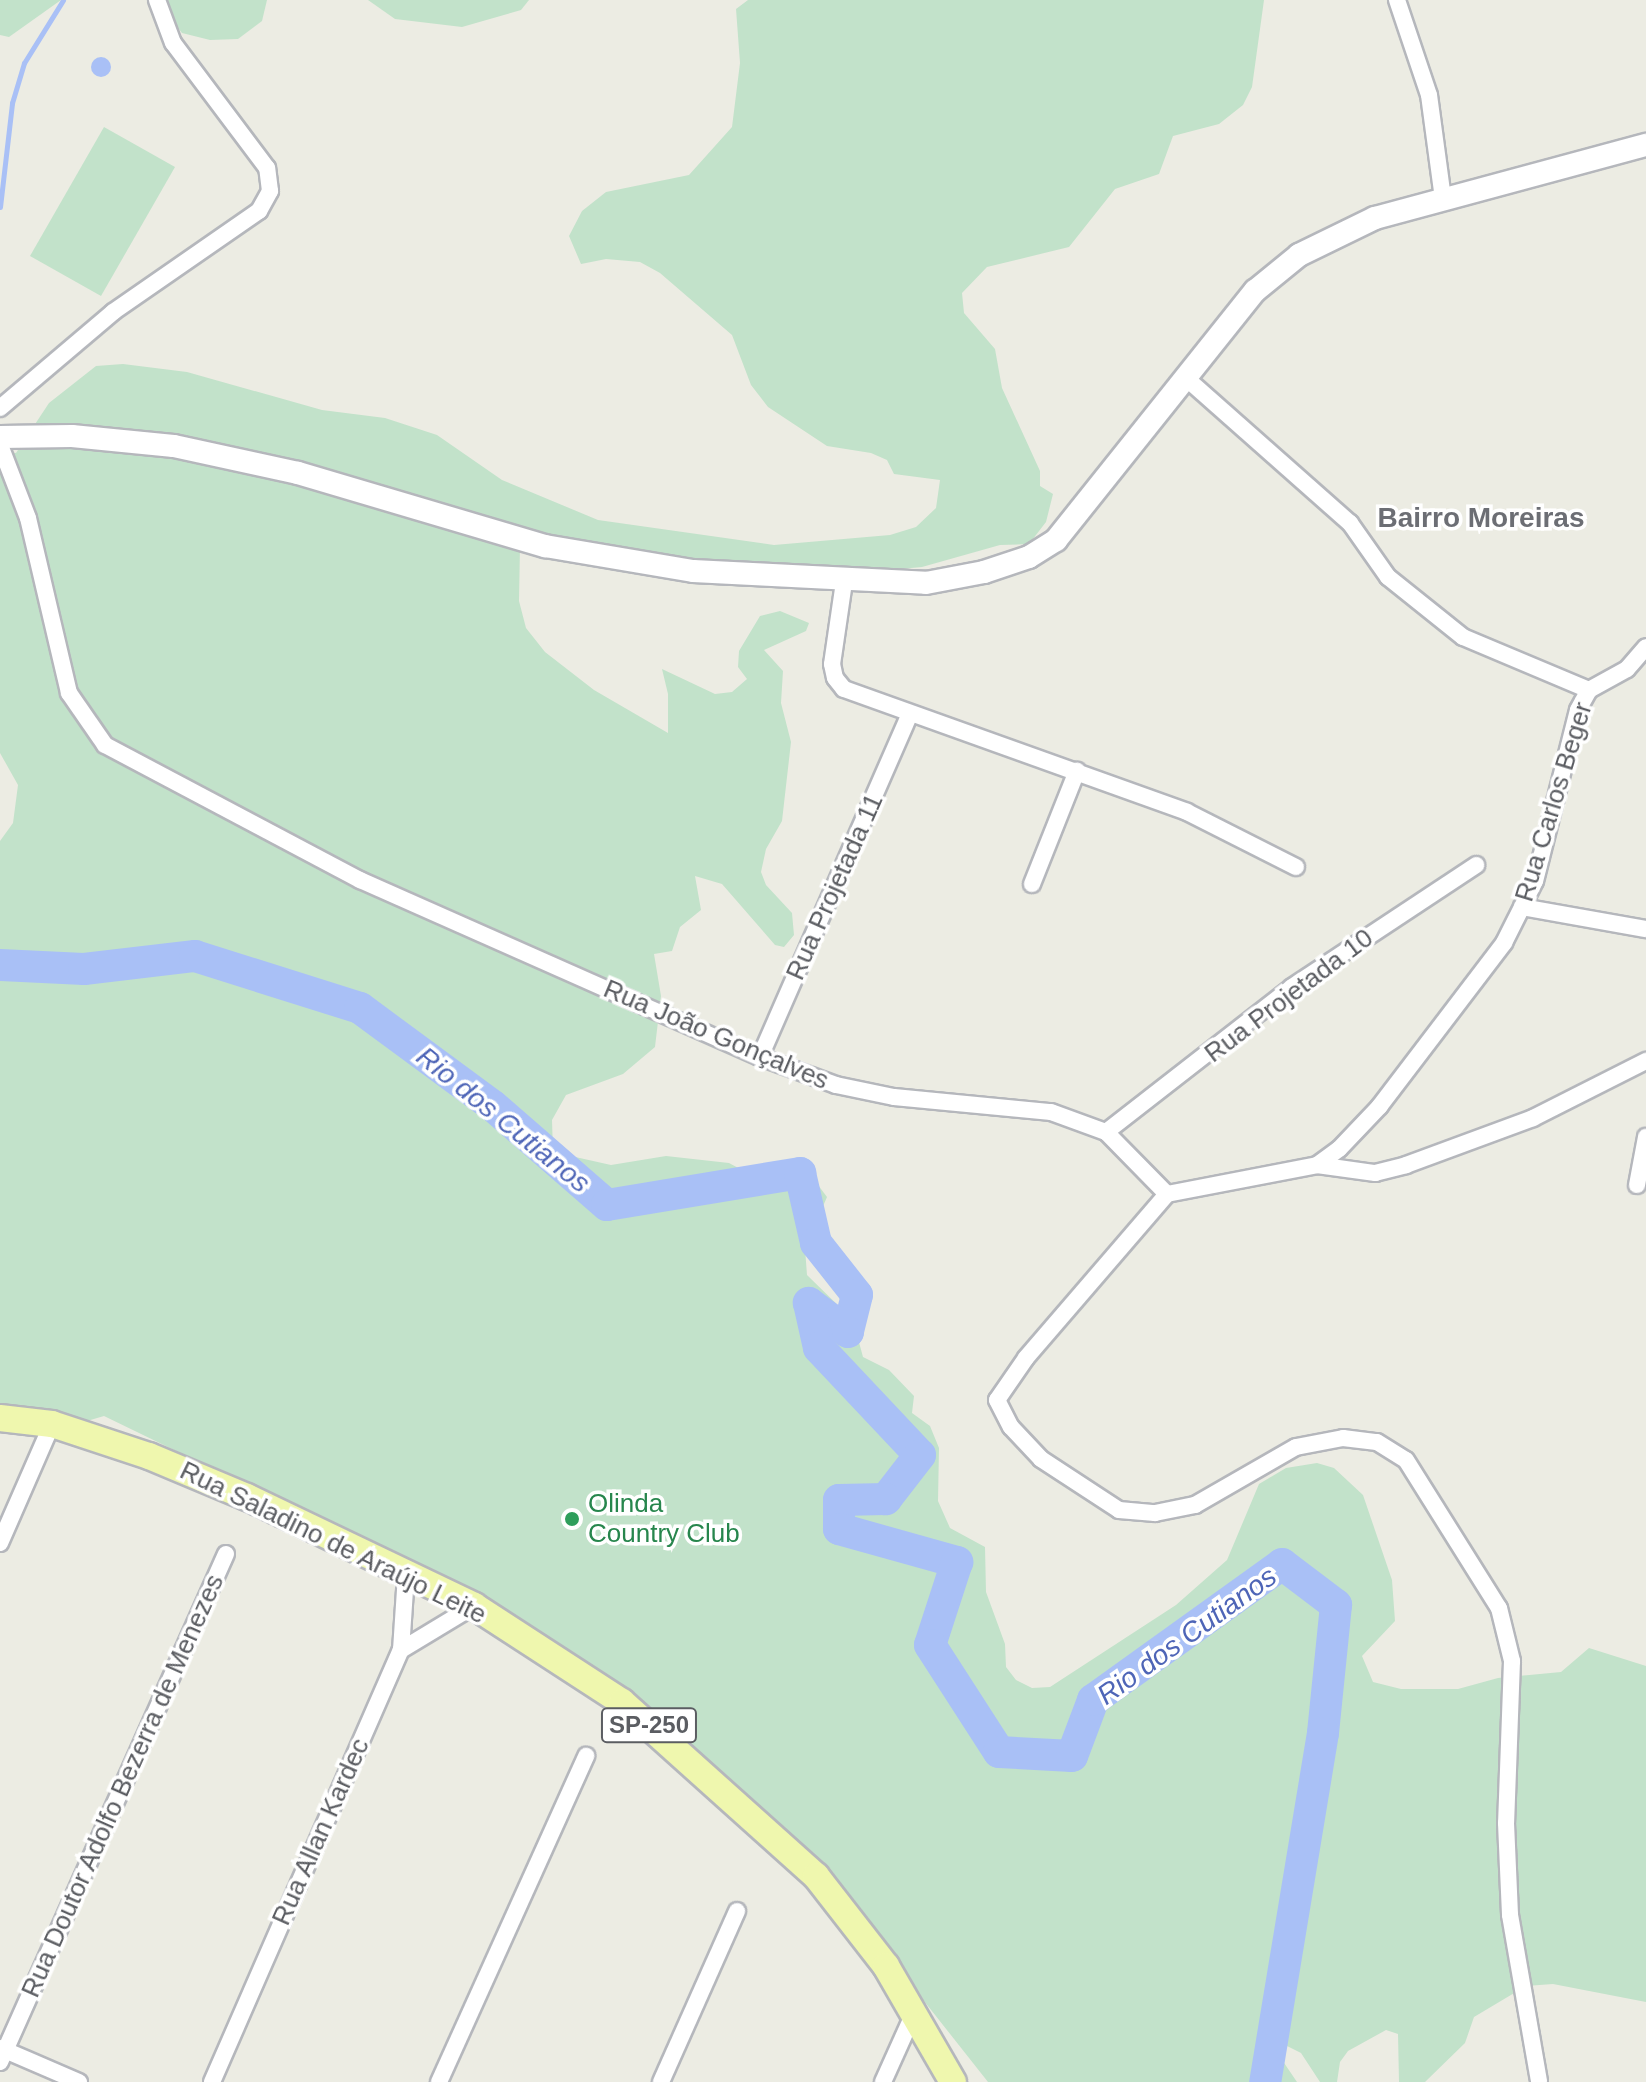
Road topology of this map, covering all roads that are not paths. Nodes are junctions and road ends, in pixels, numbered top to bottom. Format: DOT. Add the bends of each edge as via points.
graph roads {
  1 [pos="157,0"];
  2 [pos="1397,0"];
  3 [pos="1646,145"];
  4 [pos="1443,199"];
  5 [pos="1186,378"];
  6 [pos="0,408"];
  7 [pos="0,437"];
  8 [pos="0,445"];
  9 [pos="844,582"];
  10 [pos="1646,647"];
  11 [pos="1589,690"];
  12 [pos="909,716"];
  13 [pos="1077,771"];
  14 [pos="1476,865"];
  15 [pos="1296,867"];
  16 [pos="1032,884"];
  17 [pos="1522,907"];
  18 [pos="1646,929"];
  19 [pos="760,1057"];
  20 [pos="1646,1061"];
  21 [pos="1106,1132"];
  22 [pos="1646,1137"];
  23 [pos="1317,1165"];
  24 [pos="1637,1185"];
  25 [pos="1167,1194"];
  26 [pos="0,1418"];
  27 [pos="52,1424"];
  28 [pos="0,1543"];
  29 [pos="226,1554"];
  30 [pos="406,1575"];
  31 [pos="474,1606"];
  32 [pos="401,1650"];
  33 [pos="586,1756"];
  34 [pos="737,1911"];
  35 [pos="914,2013"];
  36 [pos="2,2054"];
  37 [pos="79,2082"];
  38 [pos="212,2082"];
  39 [pos="439,2082"];
  40 [pos="661,2082"];
  41 [pos="883,2082"];
  42 [pos="953,2082"];
  43 [pos="1539,2082"];
  1 -- 6 [label="street" via="173,43 267,168 270,191 259,211 113,312"];
  2 -- 4 [label="street" via="1429,95"];
  3 -- 4 [label="main road"];
  4 -- 5 [label="main road" via="1375,218 1299,255 1255,291"];
  5 -- 9 [label="main road" via="1075,522 1029,557 926,583"];
  5 -- 11 [label="street, Rua Carlos Beger" via="1350,523 1388,577 1463,637"];
  7 -- 9 [label="main road" via="72,436 174,446 298,473 545,546 693,571"];
  8 -- 19 [label="street, Rua João Gonçalves" via="28,518 69,693 105,745 373,886"];
  9 -- 12 [label="street" via="835,678 844,689"];
  10 -- 11 [label="street" via="1627,669"];
  11 -- 17 [label="street, Rua Carlos Beger" via="1578,710 1535,881"];
  12 -- 13 [label="street"];
  12 -- 19 [label="street, Rua Projetada 11"];
  13 -- 15 [label="street" via="1187,812"];
  13 -- 16 [label="street"];
  14 -- 21 [label="street, Rua Projetada 10" via="1292,987"];
  17 -- 18 [label="street"];
  17 -- 23 [label="street, Rua Carlos Beger" via="1475,987 1399,1082 1339,1149"];
  19 -- 21 [label="street, Rua João Gonçalves" via="850,1088 1051,1112"];
  20 -- 23 [label="street" via="1533,1118 1406,1165 1375,1173"];
  21 -- 25 [label="street, Rua João Gonçalves"];
  22 -- 24 [label="street"];
  23 -- 25 [label="street"];
  25 -- 43 [label="street" via="1026,1358 997,1400 1011,1427 1041,1459 1119,1510 1155,1513 1195,1505 1296,1447 1343,1438 1377,1442 1406,1460 1499,1608 1512,1661 1506,1823 1510,1915"];
  26 -- 27 [label="main road, Rua Saladino de Araújo Leite / SP-250"];
  27 -- 28 [label="street"];
  27 -- 30 [label="main road, Rua Saladino de Araújo Leite / SP-250" via="149,1456 247,1497"];
  29 -- 36 [label="street, Rua Doutor Adolfo Bezerra de Menezes"];
  30 -- 31 [label="main road, Rua Saladino de Araújo Leite / SP-250"];
  30 -- 32 [label="street, Rua Allan Kardec"];
  31 -- 32 [label="street"];
  31 -- 35 [label="main road, Rua Saladino de Araújo Leite / SP-250" via="622,1702 740,1804 835,1899"];
  32 -- 38 [label="street, Rua Allan Kardec"];
  33 -- 39 [label="street"];
  34 -- 40 [label="street"];
  35 -- 41 [label="street"];
  35 -- 42 [label="main road, Rua Saladino de Araújo Leite / SP-250"];
  36 -- 37 [label="street"];
}
